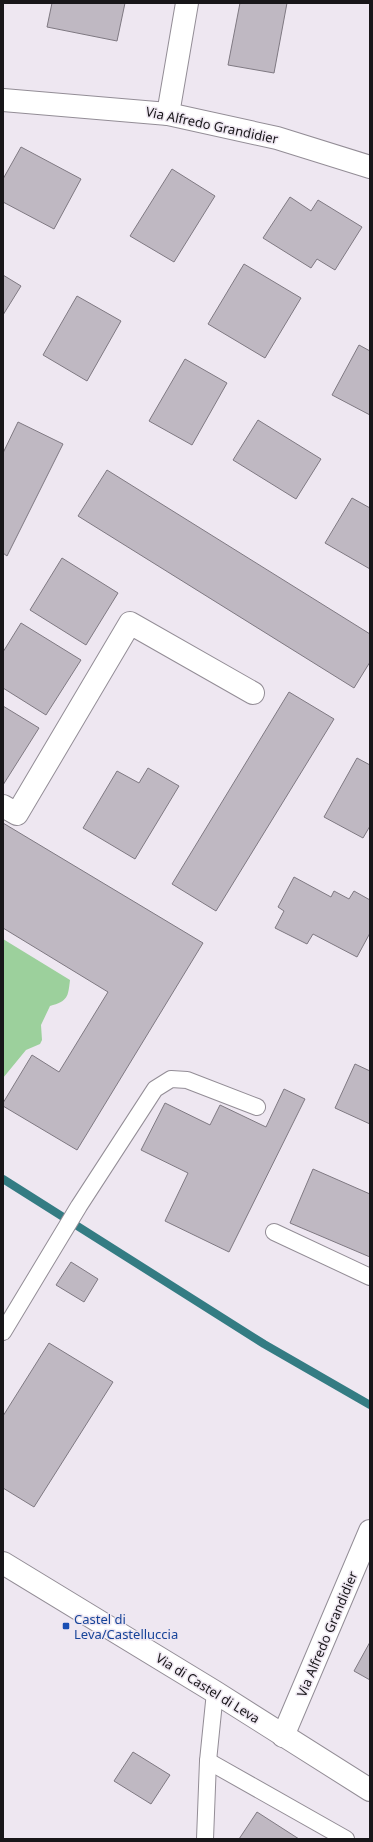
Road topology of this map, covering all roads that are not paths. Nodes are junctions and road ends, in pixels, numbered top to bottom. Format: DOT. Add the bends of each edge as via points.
graph roads {
  1 [pos="187,3"];
  2 [pos="3,100"];
  3 [pos="168,114"];
  4 [pos="370,168"];
  5 [pos="253,693"];
  6 [pos="3,806"];
  7 [pos="257,1107"];
  8 [pos="274,1232"];
  9 [pos="370,1277"];
  10 [pos="3,1332"];
  11 [pos="370,1531"];
  12 [pos="3,1563"];
  13 [pos="215,1692"];
  14 [pos="284,1736"];
  15 [pos="208,1761"];
  16 [pos="370,1790"];
  17 [pos="205,1839"];
  18 [pos="346,1839"];
  1 -- 3 [label="street"];
  2 -- 3 [label="street, Via Alfredo Grandidier"];
  3 -- 4 [label="street, Via Alfredo Grandidier" via="277,138"];
  5 -- 6 [label="street" via="130,623 17,814"];
  7 -- 10 [label="lane" via="187,1080 171,1079 155,1089 79,1206"];
  8 -- 9 [label="lane"];
  11 -- 14 [label="street, Via Alfredo Grandidier"];
  12 -- 13 [label="street, Via di Castel di Leva"];
  13 -- 14 [label="street, Via di Castel di Leva"];
  13 -- 15 [label="lane"];
  14 -- 16 [label="street, Via di Castel di Leva"];
  15 -- 17 [label="lane"];
  15 -- 18 [label="lane"];
}
